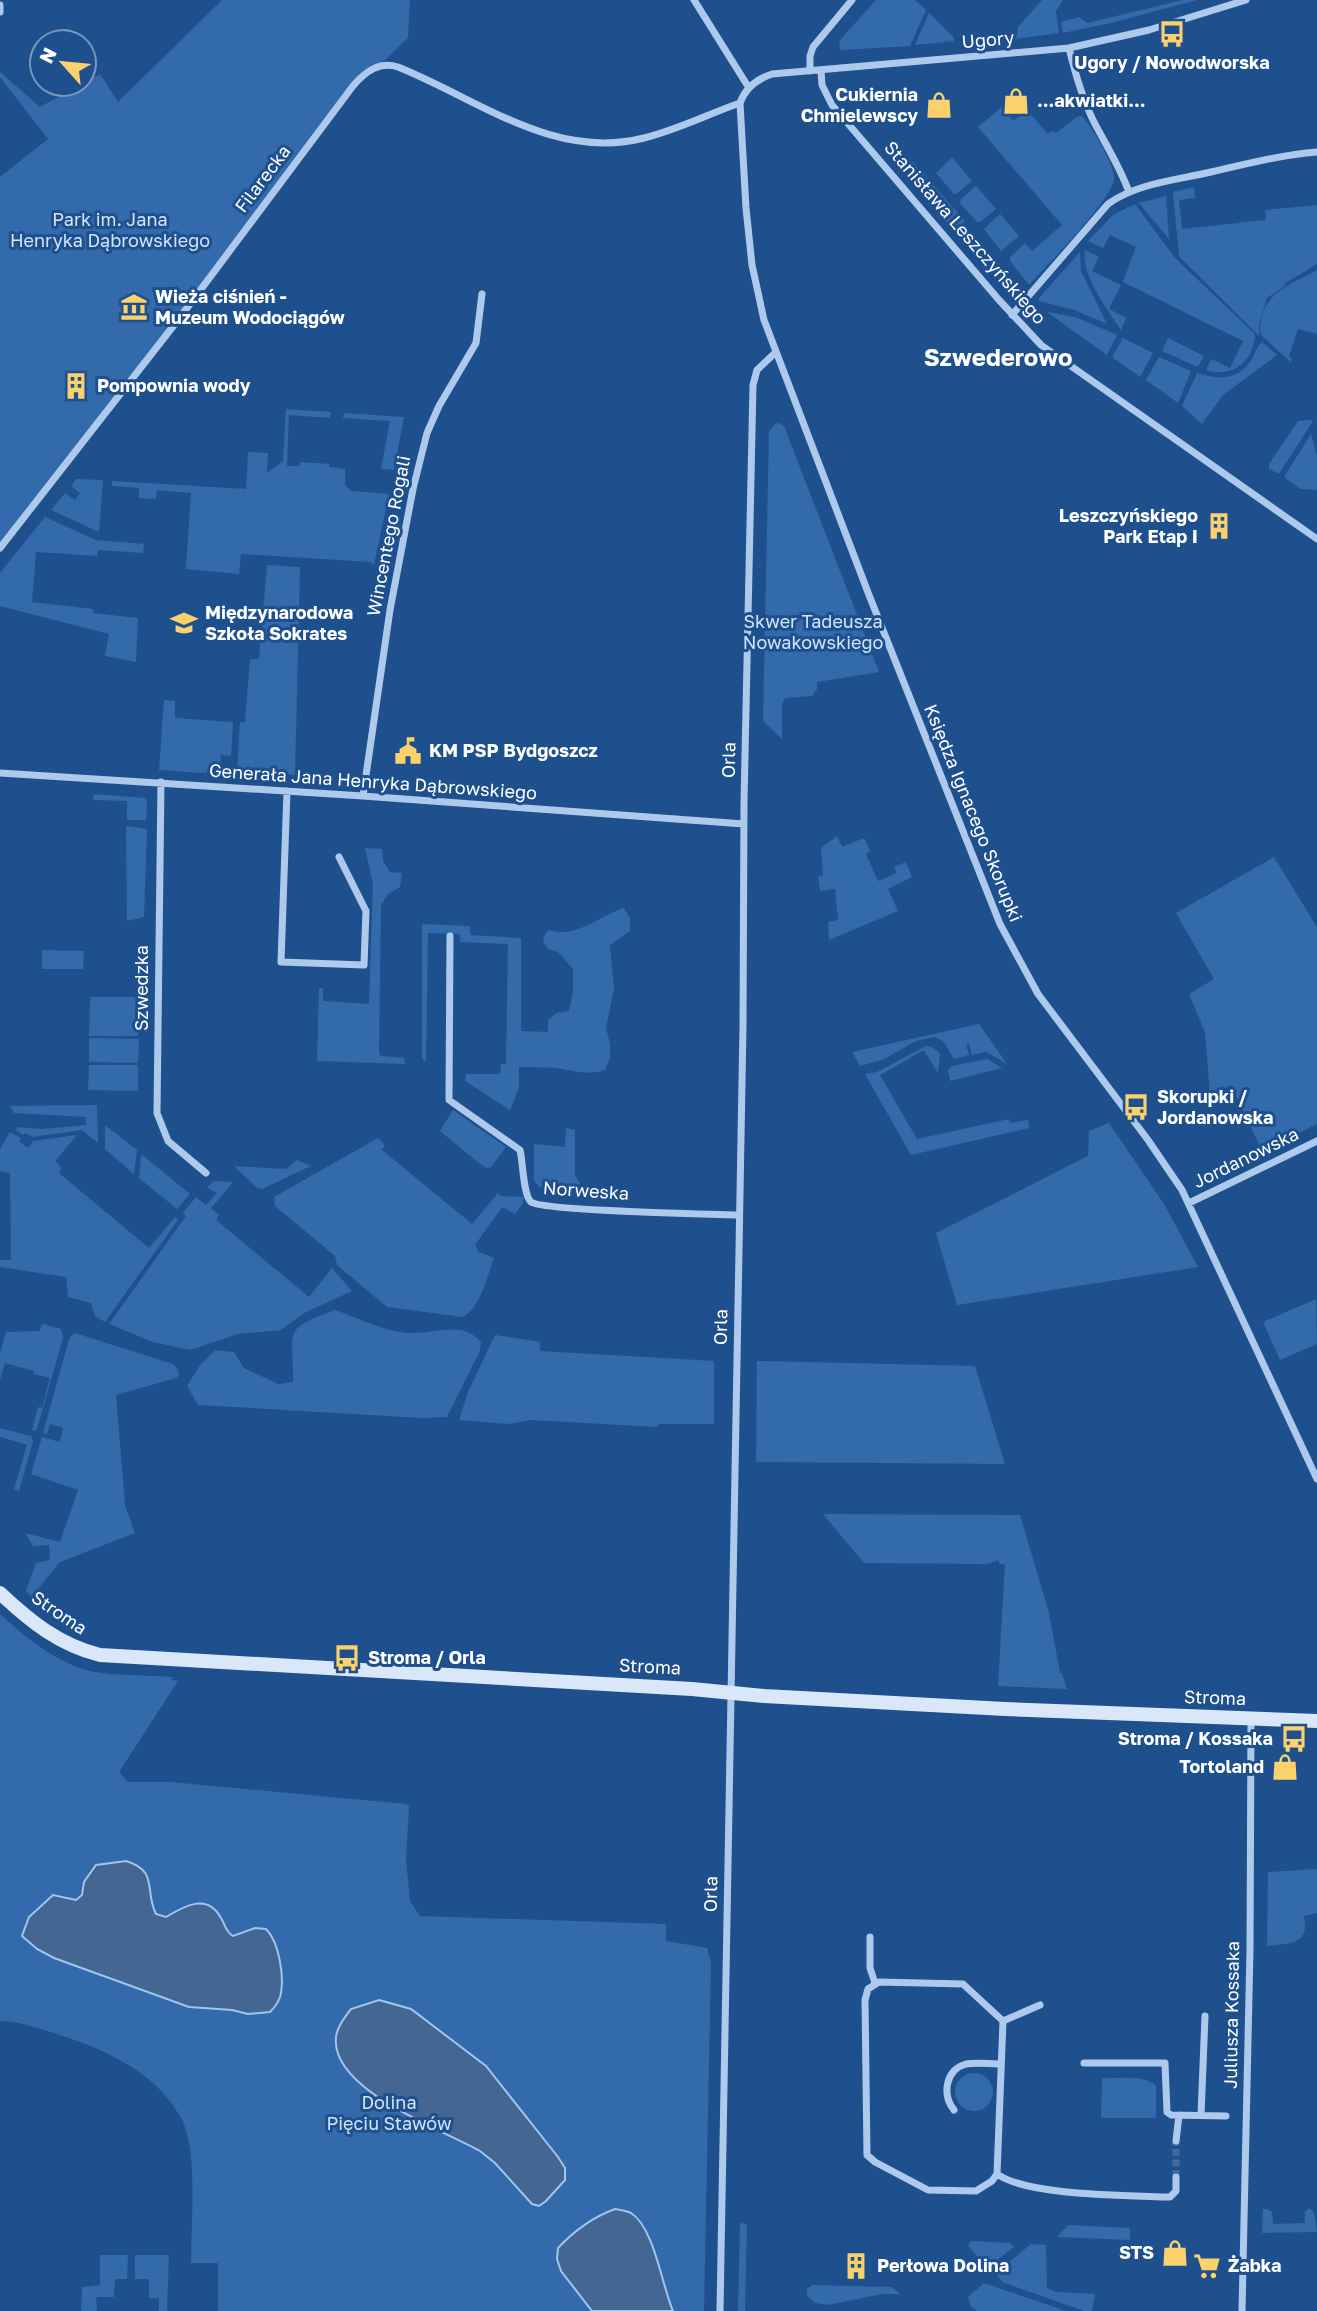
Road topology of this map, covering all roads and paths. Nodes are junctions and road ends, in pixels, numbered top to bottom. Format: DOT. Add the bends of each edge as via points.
graph roads {
  1 [pos="694,0"];
  2 [pos="852,0"];
  3 [pos="1246,0"];
  4 [pos="0,5"];
  5 [pos="0,12"];
  6 [pos="1069,48"];
  7 [pos="821,71"];
  8 [pos="810,72"];
  9 [pos="749,88"];
  10 [pos="740,103"];
  11 [pos="1317,152"];
  12 [pos="1129,192"];
  13 [pos="482,294"];
  14 [pos="1012,314"];
  15 [pos="776,352"];
  16 [pos="1317,539"];
  17 [pos="0,548"];
  18 [pos="0,773"];
  19 [pos="161,782"];
  20 [pos="287,791"];
  21 [pos="363,796"];
  22 [pos="744,824"];
  23 [pos="339,857"];
  24 [pos="450,936"];
  25 [pos="1317,1142"];
  26 [pos="206,1172"];
  27 [pos="1189,1203"];
  28 [pos="739,1215"];
  29 [pos="1317,1479"];
  30 [pos="0,1593"];
  31 [pos="730,1693"];
  32 [pos="1251,1719"];
  33 [pos="1317,1721"];
  34 [pos="870,1937"];
  35 [pos="875,1983"];
  36 [pos="1040,2005"];
  37 [pos="1205,2016"];
  38 [pos="1003,2021"];
  39 [pos="1084,2063"];
  40 [pos="1000,2064"];
  41 [pos="954,2110"];
  42 [pos="1179,2115"];
  43 [pos="1201,2115"];
  44 [pos="1226,2116"];
  45 [pos="1177,2141"];
  46 [pos="997,2174"];
  47 [pos="1176,2177"];
  48 [pos="720,2311"];
  49 [pos="1242,2311"];
  1 -- 9 [label="street"];
  2 -- 8 [label="street" via="813,47"];
  3 -- 6 [label="street, Ugory" via="1149,30"];
  4 -- 5 [label="street"];
  6 -- 7 [label="street, Ugory"];
  6 -- 12 [label="street" via="1076,79"];
  7 -- 8 [label="street, Ugory"];
  7 -- 14 [label="street, Stanisława Leszczyńskiego" via="832,104"];
  8 -- 9 [label="street, Ugory" via="772,74"];
  9 -- 10 [label="street"];
  10 -- 15 [label="street, Księdza Ignacego Skorupki" via="752,265"];
  10 -- 17 [label="street, Filarecka" via="645,138 585,144 528,127 398,67 384,65 362,75"];
  11 -- 12 [label="street"];
  12 -- 14 [label="street" via="1108,204"];
  13 -- 21 [label="street, Wincentego Rogali" via="476,343 430,425 413,489 386,631"];
  14 -- 16 [label="street, Stanisława Leszczyńskiego" via="1062,362"];
  15 -- 22 [label="street, Orla" via="757,370 753,385"];
  15 -- 27 [label="street, Księdza Ignacego Skorupki" via="1000,923 1038,994 1148,1140"];
  18 -- 19 [label="street, Generała Jana Henryka Dąbrowskiego"];
  19 -- 20 [label="street, Generała Jana Henryka Dąbrowskiego"];
  19 -- 26 [label="street, Szwedzka" via="157,1112 168,1141"];
  20 -- 21 [label="street, Generała Jana Henryka Dąbrowskiego"];
  20 -- 23 [label="street" via="281,962 364,965 366,911"];
  21 -- 22 [label="street, Generała Jana Henryka Dąbrowskiego"];
  22 -- 28 [label="street, Orla"];
  24 -- 28 [label="street, Norweska" via="449,1100 520,1150 526,1194 534,1204"];
  25 -- 27 [label="street, Jordanowska"];
  27 -- 29 [label="street, Księdza Ignacego Skorupki"];
  28 -- 31 [label="street, Orla"];
  30 -- 31 [label="street, Stroma" via="63,1643 100,1655"];
  31 -- 32 [label="street, Stroma"];
  31 -- 48 [label="street, Orla"];
  32 -- 33 [label="street, Stroma"];
  32 -- 49 [label="street, Juliusza Kossaka"];
  34 -- 35 [label="street"];
  35 -- 38 [label="street" via="963,1984"];
  35 -- 46 [label="street" via="865,2000 867,2155 928,2190 976,2191"];
  36 -- 38 [label="street"];
  37 -- 43 [label="street"];
  38 -- 40 [label="street"];
  39 -- 42 [label="street" via="1165,2063 1165,2106 1171,2115"];
  40 -- 41 [label="street" via="967,2064 955,2071 947,2092"];
  40 -- 46 [label="street"];
  42 -- 43 [label="street"];
  42 -- 45 [label="street"];
  43 -- 44 [label="street"];
  46 -- 47 [label="street" via="1010,2181 1072,2193 1165,2197 1176,2191"];
}
